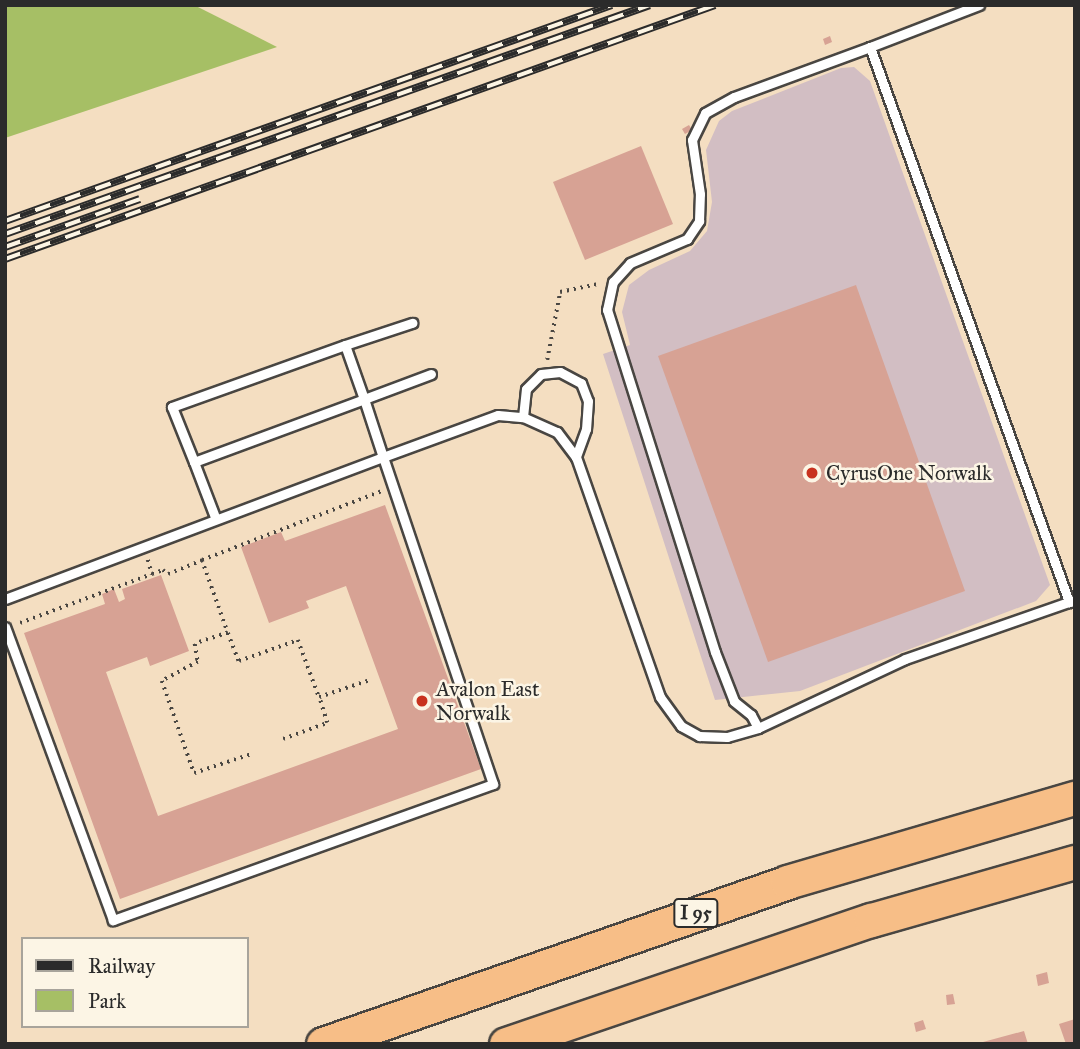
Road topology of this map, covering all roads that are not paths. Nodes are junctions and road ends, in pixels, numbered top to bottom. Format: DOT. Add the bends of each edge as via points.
graph roads {
  1 [pos="979,5"];
  2 [pos="870,47"];
  3 [pos="412,323"];
  4 [pos="345,345"];
  5 [pos="431,374"];
  6 [pos="364,399"];
  7 [pos="523,417"];
  8 [pos="383,457"];
  9 [pos="576,457"];
  10 [pos="194,462"];
  11 [pos="215,517"];
  12 [pos="5,599"];
  13 [pos="1072,601"];
  14 [pos="5,628"];
  15 [pos="758,728"];
  16 [pos="1075,798"];
  17 [pos="1075,862"];
  18 [pos="323,1044"];
  19 [pos="506,1044"];
  1 -- 2 [label="lane"];
  2 -- 13 [label="lane"];
  2 -- 15 [label="lane" via="734,97 705,113 692,140 699,221 687,239 631,263 613,282 607,310 715,652 734,701"];
  3 -- 4 [label="lane"];
  4 -- 6 [label="lane"];
  4 -- 10 [label="lane" via="172,407"];
  5 -- 6 [label="lane"];
  6 -- 8 [label="lane"];
  6 -- 10 [label="lane"];
  7 -- 8 [label="lane" via="498,415"];
  7 -- 9 [label="lane" via="557,432"];
  7 -- 9 [label="lane" via="526,389 541,374 560,372 581,383 588,401 586,429"];
  8 -- 11 [label="lane"];
  8 -- 14 [label="lane" via="494,784 113,920"];
  9 -- 15 [label="lane" via="666,708 681,726 699,736 726,737"];
  10 -- 11 [label="lane"];
  11 -- 12 [label="lane"];
  13 -- 15 [label="lane" via="905,659"];
  16 -- 18 [label="highway, I 95" via="787,882"];
  17 -- 19 [label="highway" via="871,920"];
}
